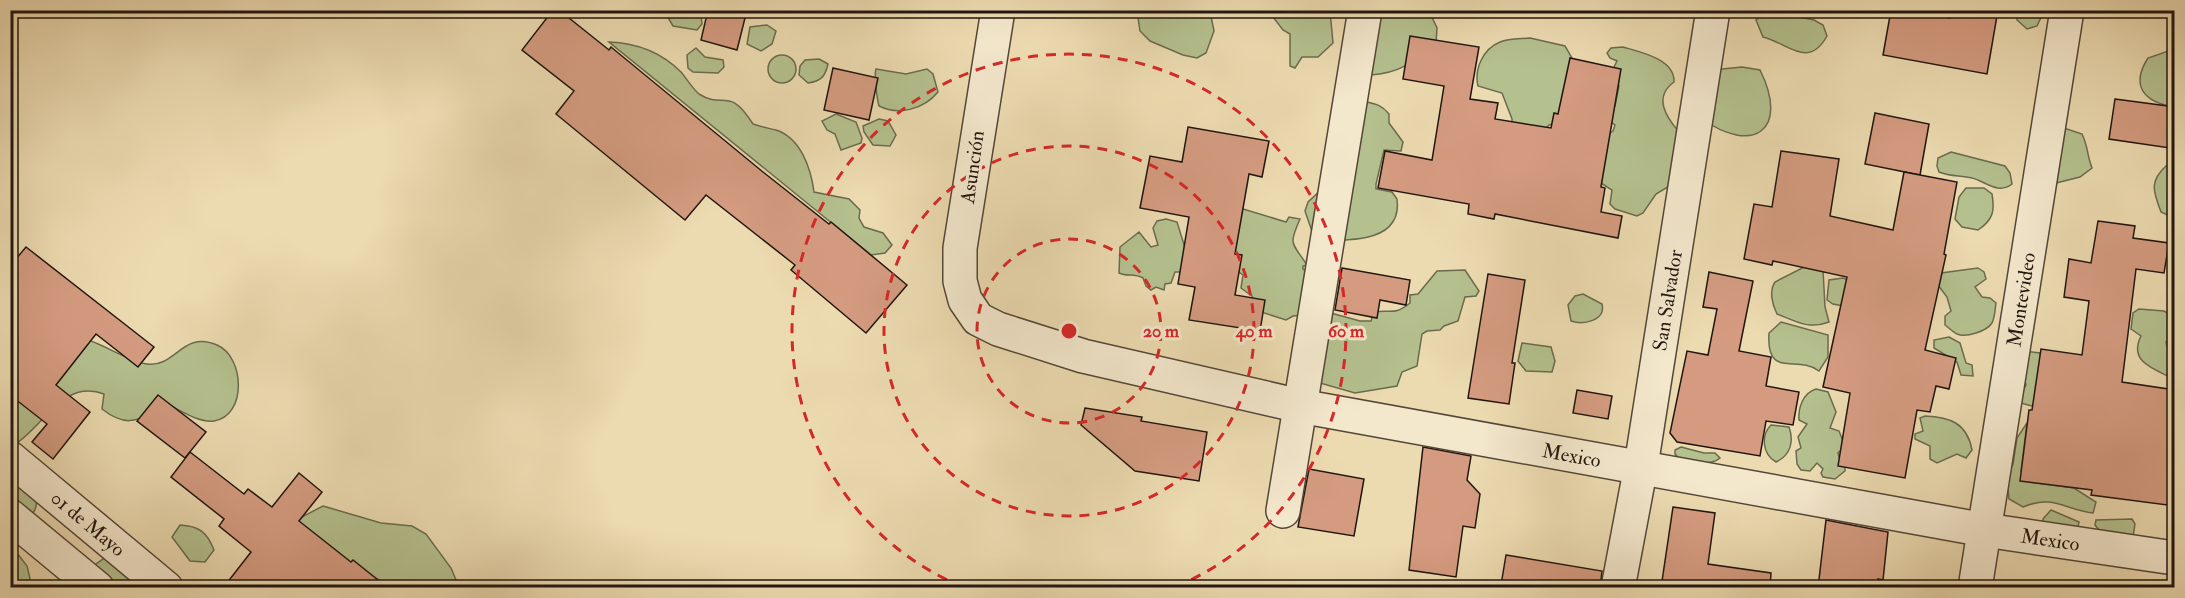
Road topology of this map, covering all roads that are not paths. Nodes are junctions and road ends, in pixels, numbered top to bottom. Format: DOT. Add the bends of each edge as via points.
graph roads {
  1 [pos="998,10"];
  2 [pos="1365,10"];
  3 [pos="1713,10"];
  4 [pos="2067,10"];
  5 [pos="978,319"];
  6 [pos="1300,406"];
  7 [pos="10,458"];
  8 [pos="1641,466"];
  9 [pos="1283,511"];
  10 [pos="10,516"];
  11 [pos="1985,530"];
  12 [pos="105,536"];
  13 [pos="2175,558"];
  14 [pos="80,582"];
  15 [pos="166,588"];
  16 [pos="1618,588"];
  17 [pos="1975,588"];
  1 -- 5 [label="street, Asunción" via="960,248 960,281 965,300"];
  2 -- 6 [label="street"];
  3 -- 8 [label="street, San Salvador"];
  4 -- 11 [label="street, Montevideo"];
  5 -- 6 [label="street, Mexico" via="1083,356"];
  6 -- 8 [label="street, Mexico"];
  6 -- 9 [label="street"];
  7 -- 12 [label="street, 01 de Mayo"];
  8 -- 11 [label="street, Mexico"];
  8 -- 16 [label="street, San Salvador"];
  10 -- 14 [label="street"];
  11 -- 13 [label="street, Mexico"];
  11 -- 17 [label="street, Montevideo"];
  12 -- 14 [label="street"];
  12 -- 15 [label="street, 01 de Mayo"];
}
